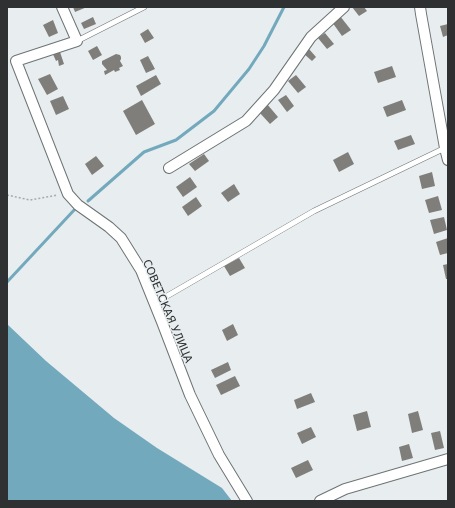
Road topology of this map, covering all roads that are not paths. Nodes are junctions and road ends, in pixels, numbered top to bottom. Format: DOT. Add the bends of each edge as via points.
graph roads {
  1 [pos="62,7"];
  2 [pos="144,7"];
  3 [pos="344,7"];
  4 [pos="420,7"];
  5 [pos="77,42"];
  6 [pos="445,148"];
  7 [pos="448,160"];
  8 [pos="169,168"];
  9 [pos="154,303"];
  10 [pos="448,459"];
  11 [pos="248,501"];
  12 [pos="320,501"];
  1 -- 5 [label="street"];
  2 -- 5 [label="lane"];
  3 -- 8 [label="street" via="310,37 274,90 246,121"];
  4 -- 6 [label="street"];
  5 -- 9 [label="street, СОВЕТСКАЯ УЛИЦА" via="16,61 68,194 78,205 121,238 141,270"];
  6 -- 7 [label="street"];
  6 -- 9 [label="lane" via="314,211"];
  9 -- 11 [label="street, СОВЕТСКАЯ УЛИЦА" via="190,395 219,455"];
  10 -- 12 [label="street" via="345,489"];
}
